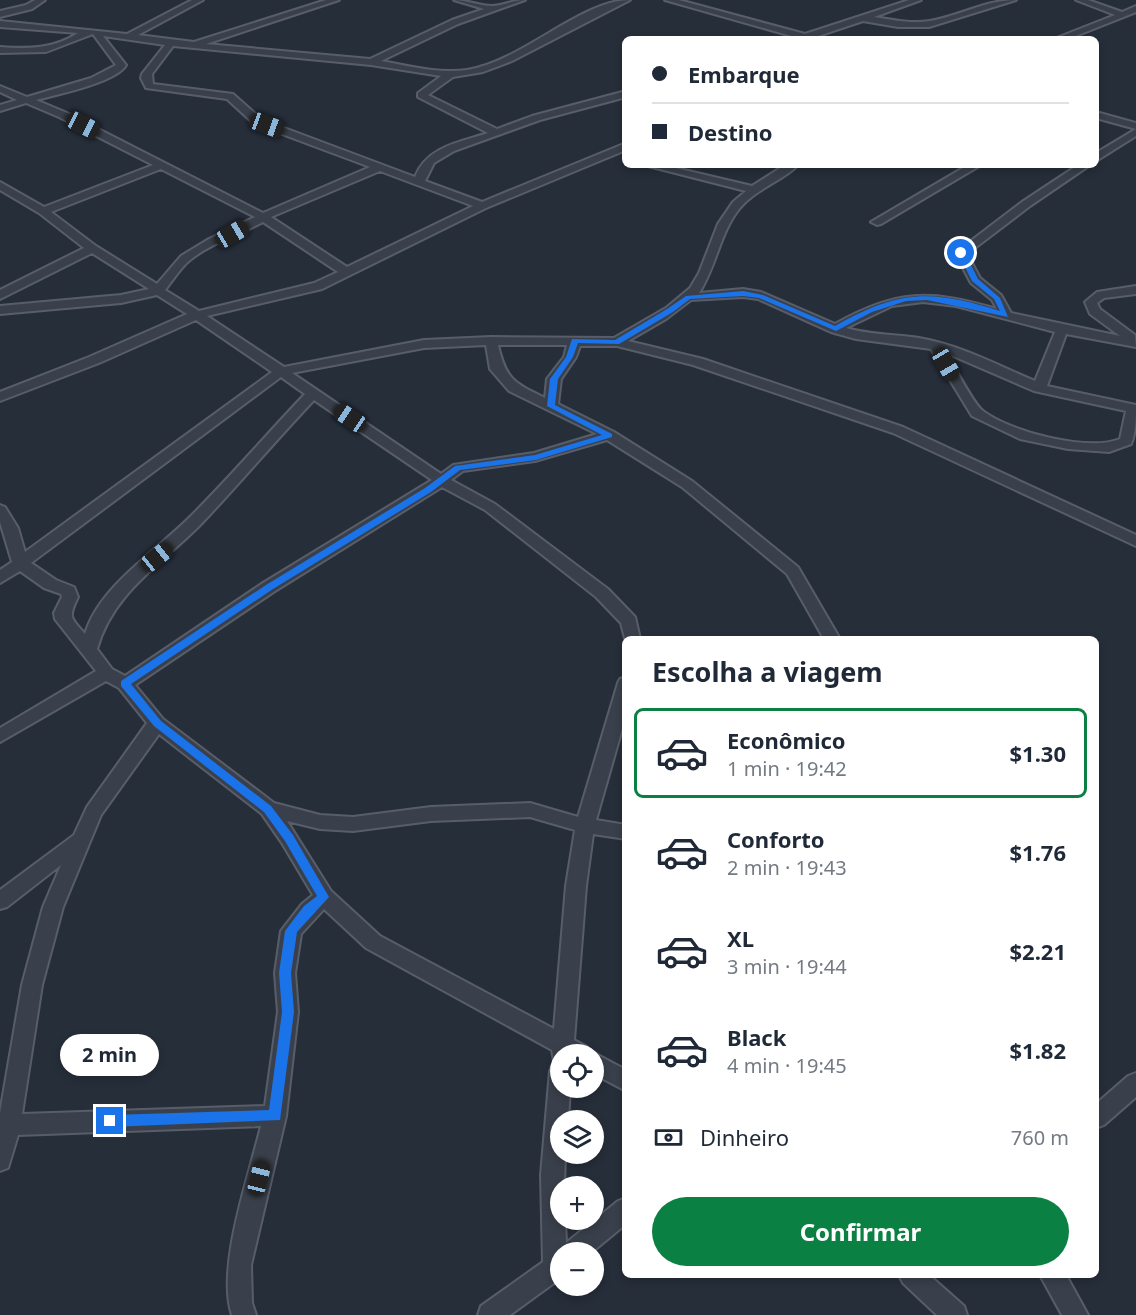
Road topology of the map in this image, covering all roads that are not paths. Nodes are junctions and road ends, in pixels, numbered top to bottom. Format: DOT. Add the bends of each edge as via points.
graph roads {
  1 [pos="41,0"];
  2 [pos="199,0"];
  3 [pos="335,0"];
  4 [pos="458,0"];
  5 [pos="521,0"];
  6 [pos="626,0"];
  7 [pos="669,0"];
  8 [pos="916,0"];
  9 [pos="1012,0"];
  10 [pos="1080,0"];
  11 [pos="29,7"];
  12 [pos="493,9"];
  13 [pos="1136,9"];
  14 [pos="0,14"];
  15 [pos="1122,15"];
  16 [pos="862,18"];
  17 [pos="0,24"];
  18 [pos="47,27"];
  19 [pos="92,32"];
  20 [pos="130,36"];
  21 [pos="802,36"];
  22 [pos="814,36"];
  23 [pos="1067,36"];
  24 [pos="171,43"];
  25 [pos="191,45"];
  26 [pos="0,50"];
  27 [pos="371,62"];
  28 [pos="451,74"];
  29 [pos="0,89"];
  30 [pos="622,95"];
  31 [pos="28,99"];
  32 [pos="0,108"];
  33 [pos="1099,116"];
  34 [pos="1136,120"];
  35 [pos="1124,122"];
  36 [pos="1136,126"];
  37 [pos="1136,132"];
  38 [pos="497,133"];
  39 [pos="622,148"];
  40 [pos="605,155"];
  41 [pos="1099,156"];
  42 [pos="622,158"];
  43 [pos="164,165"];
  44 [pos="380,166"];
  45 [pos="662,168"];
  46 [pos="788,168"];
  47 [pos="971,168"];
  48 [pos="1080,168"];
  49 [pos="419,181"];
  50 [pos="0,185"];
  51 [pos="753,189"];
  52 [pos="0,195"];
  53 [pos="17,195"];
  54 [pos="482,206"];
  55 [pos="43,211"];
  56 [pos="263,217"];
  57 [pos="877,222"];
  58 [pos="92,248"];
  59 [pos="347,272"];
  60 [pos="1136,290"];
  61 [pos="158,291"];
  62 [pos="0,295"];
  63 [pos="688,297"];
  64 [pos="0,310"];
  65 [pos="196,315"];
  66 [pos="1006,315"];
  67 [pos="836,329"];
  68 [pos="1062,329"];
  69 [pos="1115,333"];
  70 [pos="575,340"];
  71 [pos="491,341"];
  72 [pos="616,342"];
  73 [pos="1136,342"];
  74 [pos="936,347"];
  75 [pos="279,372"];
  76 [pos="1039,388"];
  77 [pos="313,394"];
  78 [pos="0,397"];
  79 [pos="551,406"];
  80 [pos="1135,408"];
  81 [pos="609,435"];
  82 [pos="442,480"];
  83 [pos="0,510"];
  84 [pos="1136,541"];
  85 [pos="20,562"];
  86 [pos="0,578"];
  87 [pos="632,636"];
  88 [pos="830,636"];
  89 [pos="89,649"];
  90 [pos="106,673"];
  91 [pos="124,684"];
  92 [pos="622,697"];
  93 [pos="157,723"];
  94 [pos="0,736"];
  95 [pos="268,809"];
  96 [pos="585,826"];
  97 [pos="622,831"];
  98 [pos="83,839"];
  99 [pos="324,897"];
  100 [pos="0,901"];
  101 [pos="554,1044"];
  102 [pos="568,1044"];
  103 [pos="604,1069"];
  104 [pos="622,1079"];
  105 [pos="1136,1083"];
  106 [pos="559,1098"];
  107 [pos="1099,1115"];
  108 [pos="275,1116"];
  109 [pos="9,1125"];
  110 [pos="0,1160"];
  111 [pos="622,1212"];
  112 [pos="556,1242"];
  113 [pos="586,1242"];
  114 [pos="550,1272"];
  115 [pos="914,1278"];
  116 [pos="1054,1278"];
  117 [pos="244,1315"];
  118 [pos="490,1315"];
  119 [pos="955,1315"];
  120 [pos="1076,1315"];
  1 -- 11 [label="street"];
  2 -- 20 [label="street"];
  3 -- 25 [label="street"];
  4 -- 12 [label="street"];
  5 -- 12 [label="street"];
  6 -- 28 [label="street" via="482,70"];
  7 -- 21 [label="street"];
  8 -- 16 [label="street"];
  9 -- 16 [label="street" via="929,24"];
  10 -- 15 [label="street"];
  11 -- 14 [label="street"];
  11 -- 18 [label="street" via="33,19"];
  12 -- 27 [label="street" via="455,22"];
  13 -- 15 [label="street"];
  15 -- 23 [label="street"];
  16 -- 22 [label="street"];
  17 -- 18 [label="street"];
  18 -- 19 [label="street"];
  19 -- 20 [label="street"];
  19 -- 26 [label="street" via="61,47"];
  19 -- 31 [label="street" via="121,65 120,69"];
  20 -- 24 [label="street"];
  24 -- 25 [label="street"];
  24 -- 44 [label="street" via="147,74 149,86 230,96 267,125"];
  25 -- 27 [label="street"];
  27 -- 28 [label="street"];
  28 -- 38 [label="street" via="422,95"];
  29 -- 31 [label="street"];
  30 -- 38 [label="street" via="536,118"];
  31 -- 32 [label="street"];
  31 -- 43 [label="street"];
  33 -- 35 [label="street"];
  34 -- 35 [label="street"];
  35 -- 36 [label="street"];
  37 -- 41 [label="street"];
  38 -- 49 [label="street" via="430,158"];
  39 -- 40 [label="street"];
  40 -- 42 [label="street"];
  40 -- 54 [label="street"];
  43 -- 55 [label="street"];
  43 -- 56 [label="street"];
  44 -- 49 [label="street"];
  44 -- 56 [label="street"];
  45 -- 51 [label="street"];
  46 -- 51 [label="street"];
  47 -- 57 [label="street"];
  48 -- 66 [label="street" via="961,253 975,280 997,298"];
  49 -- 54 [label="street"];
  50 -- 53 [label="street"];
  51 -- 63 [label="street" via="724,223 710,261"];
  52 -- 53 [label="street"];
  53 -- 55 [label="street"];
  54 -- 59 [label="street"];
  55 -- 58 [label="street"];
  56 -- 59 [label="street"];
  56 -- 61 [label="street" via="185,258"];
  58 -- 61 [label="street"];
  58 -- 62 [label="street"];
  59 -- 65 [label="street" via="318,286"];
  60 -- 69 [label="street" via="1101,295 1091,302 1094,311"];
  61 -- 64 [label="street" via="122,299"];
  61 -- 65 [label="street"];
  63 -- 67 [label="street" via="743,293 761,296"];
  63 -- 72 [label="street"];
  65 -- 75 [label="street"];
  65 -- 78 [label="street"];
  66 -- 67 [label="street" via="927,298 905,299 869,310"];
  66 -- 68 [label="street"];
  67 -- 74 [label="street"];
  68 -- 69 [label="street"];
  68 -- 76 [label="street"];
  69 -- 73 [label="street"];
  70 -- 71 [label="street"];
  70 -- 72 [label="street"];
  70 -- 79 [label="street" via="570,357 554,379"];
  71 -- 75 [label="street" via="424,344"];
  71 -- 79 [label="street" via="497,369 514,387"];
  72 -- 84 [label="street" via="698,362 898,430"];
  74 -- 76 [label="street"];
  74 -- 80 [label="street" via="977,413 1025,436 1109,448 1126,441"];
  75 -- 77 [label="street"];
  75 -- 85 [label="street"];
  76 -- 80 [label="street"];
  77 -- 82 [label="street"];
  77 -- 89 [label="street" via="171,546 129,580 98,622"];
  79 -- 81 [label="street"];
  81 -- 82 [label="street" via="536,457 458,468"];
  81 -- 88 [label="street" via="687,484 794,571"];
  82 -- 87 [label="street" via="490,507 602,593 629,621"];
  82 -- 91 [label="street" via="269,587"];
  83 -- 85 [label="street" via="11,528"];
  85 -- 86 [label="street"];
  85 -- 89 [label="street" via="50,584 68,591 70,597 63,619"];
  89 -- 90 [label="street"];
  90 -- 91 [label="street"];
  90 -- 94 [label="street"];
  91 -- 93 [label="street"];
  92 -- 96 [label="street"];
  93 -- 95 [label="street"];
  93 -- 98 [label="street" via="93,812"];
  95 -- 96 [label="street" via="320,822 353,824 432,814 530,810"];
  95 -- 99 [label="street"];
  96 -- 97 [label="street"];
  96 -- 102 [label="street" via="576,886"];
  98 -- 100 [label="street"];
  98 -- 109 [label="street" via="53,907 32,985"];
  99 -- 101 [label="street" via="373,942"];
  99 -- 108 [label="street" via="291,931 285,973 288,1012"];
  103 -- 104 [label="street"];
  105 -- 107 [label="street"];
  106 -- 112 [label="street" via="552,1175"];
  108 -- 109 [label="street"];
  108 -- 117 [label="street" via="239,1266"];
  109 -- 110 [label="street"];
  111 -- 113 [label="street"];
  114 -- 118 [label="street"];
  115 -- 119 [label="street"];
  116 -- 120 [label="street"];
}
